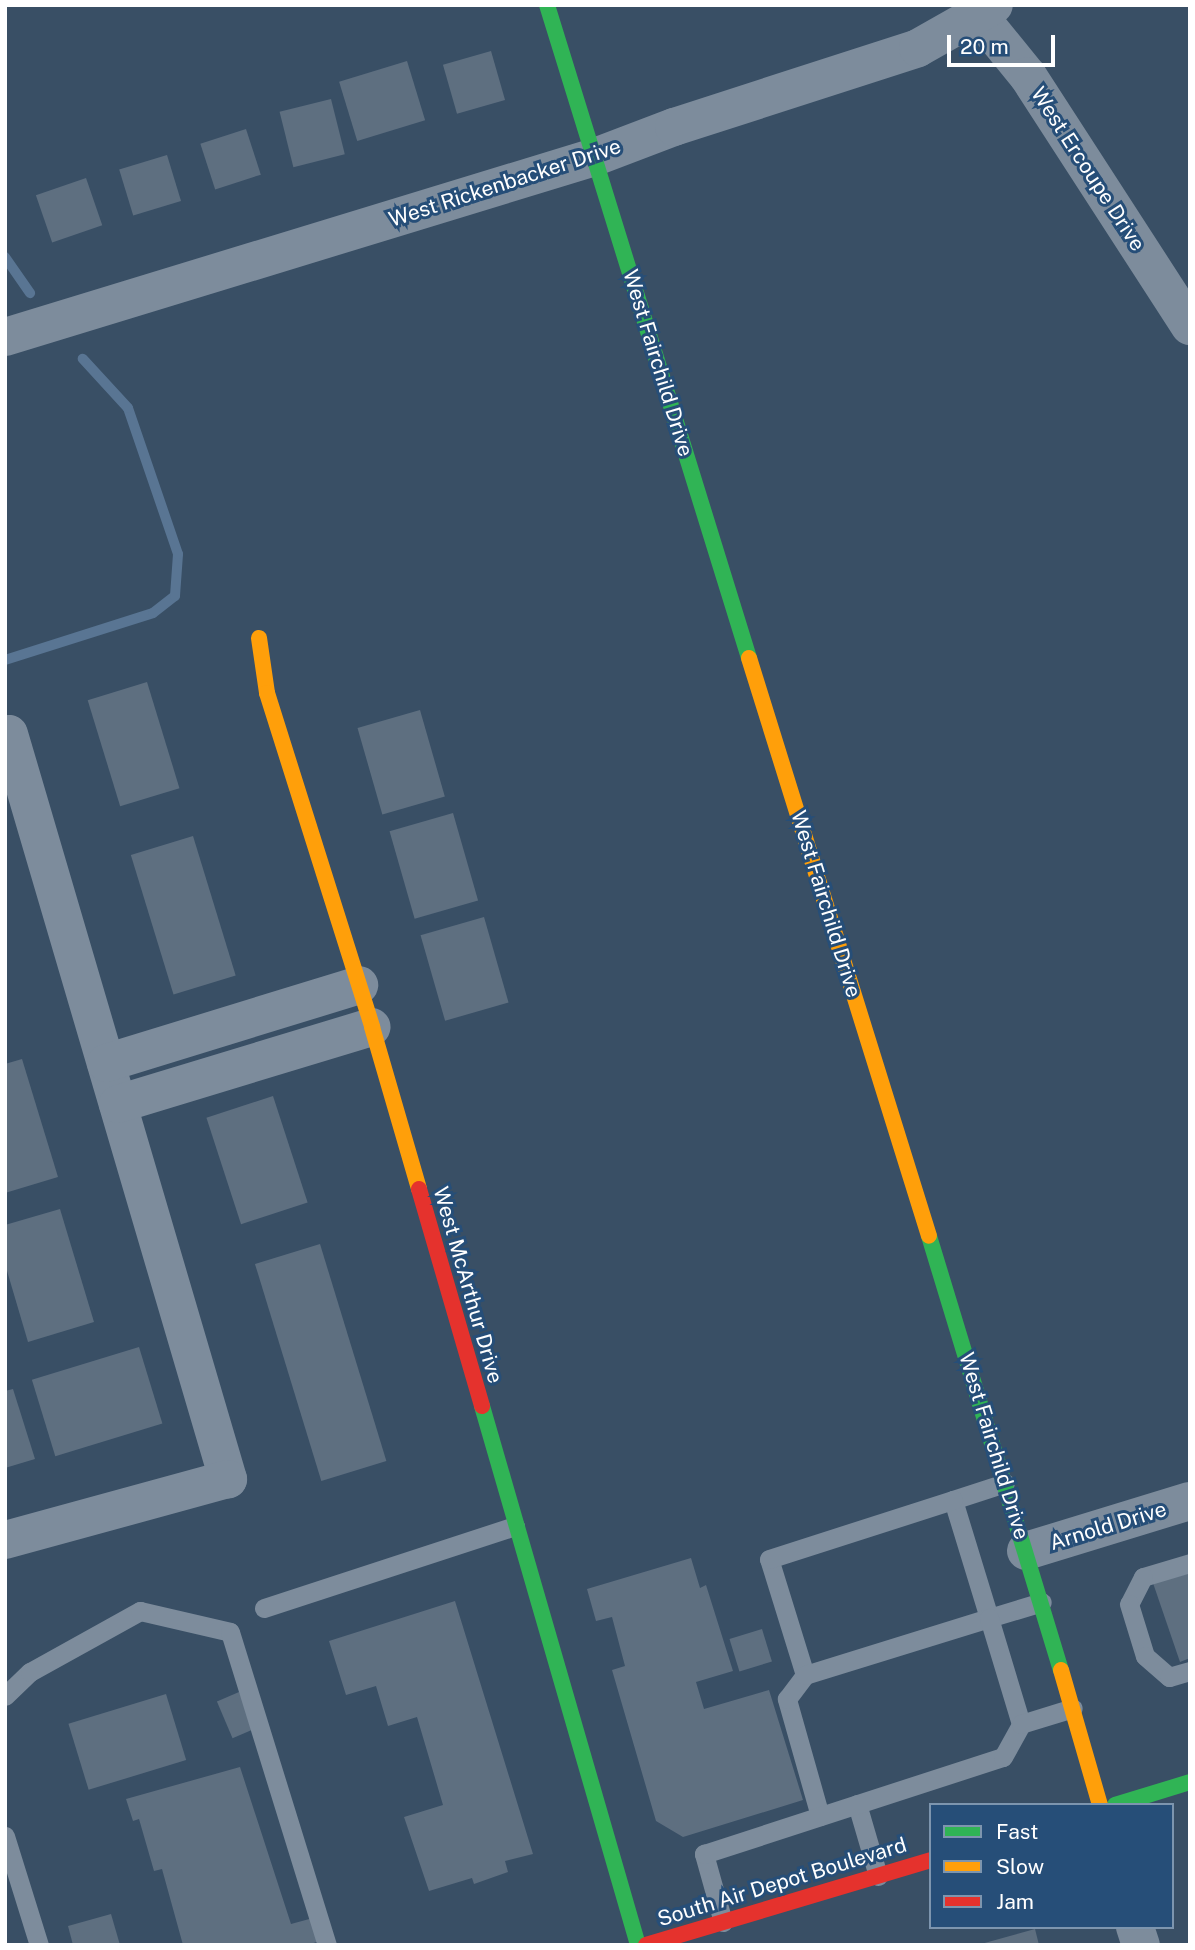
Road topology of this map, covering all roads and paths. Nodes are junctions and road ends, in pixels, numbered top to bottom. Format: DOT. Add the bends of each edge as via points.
graph roads {
  1 [pos="547,5"];
  2 [pos="986,11"];
  3 [pos="595,157"];
  4 [pos="1190,326"];
  5 [pos="5,337"];
  6 [pos="259,638"];
  7 [pos="5,736"];
  8 [pos="359,985"];
  9 [pos="372,1027"];
  10 [pos="106,1063"];
  11 [pos="118,1104"];
  12 [pos="1005,1483"];
  13 [pos="953,1500"];
  14 [pos="1190,1501"];
  15 [pos="515,1526"];
  16 [pos="5,1540"];
  17 [pos="1027,1551"];
  18 [pos="1190,1563"];
  19 [pos="1042,1602"];
  20 [pos="264,1608"];
  21 [pos="989,1618"];
  22 [pos="1190,1671"];
  23 [pos="805,1675"];
  24 [pos="5,1696"];
  25 [pos="1073,1708"];
  26 [pos="1021,1724"];
  27 [pos="1190,1782"];
  28 [pos="1099,1803"];
  29 [pos="1122,1803"];
  30 [pos="857,1804"];
  31 [pos="820,1816"];
  32 [pos="5,1836"];
  33 [pos="929,1861"];
  34 [pos="878,1876"];
  35 [pos="723,1922"];
  36 [pos="39,1945"];
  37 [pos="327,1945"];
  38 [pos="638,1945"];
  39 [pos="646,1945"];
  1 -- 3 [label="street, West Fairchild Drive"];
  2 -- 3 [label="street, West Rickenbacker Drive" via="918,48"];
  2 -- 4 [label="street, West Ercoupe Drive"];
  3 -- 5 [label="street, West Rickenbacker Drive"];
  3 -- 12 [label="street, West Fairchild Drive"];
  6 -- 8 [label="street, West McArthur Drive" via="267,693"];
  7 -- 10 [label="street" via="9,734"];
  8 -- 9 [label="street, West McArthur Drive"];
  8 -- 10 [label="street"];
  9 -- 11 [label="street"];
  9 -- 15 [label="street, West McArthur Drive"];
  10 -- 11 [label="street"];
  11 -- 16 [label="street" via="228,1479"];
  12 -- 13 [label="lane"];
  12 -- 17 [label="street, West Fairchild Drive"];
  13 -- 21 [label="lane"];
  13 -- 23 [label="lane" via="769,1559"];
  14 -- 17 [label="street, Arnold Drive"];
  15 -- 20 [label="lane"];
  15 -- 38 [label="street, West McArthur Drive"];
  17 -- 19 [label="street, West Fairchild Drive"];
  18 -- 22 [label="lane" via="1143,1577 1129,1604 1145,1656 1169,1677"];
  19 -- 21 [label="lane"];
  19 -- 25 [label="street, West Fairchild Drive"];
  21 -- 23 [label="lane"];
  21 -- 26 [label="lane"];
  23 -- 31 [label="lane" via="786,1699"];
  24 -- 37 [label="lane" via="30,1672 140,1611 230,1632"];
  25 -- 26 [label="lane"];
  25 -- 28 [label="street, West Fairchild Drive"];
  26 -- 30 [label="lane" via="1003,1757"];
  27 -- 29 [label="street"];
  30 -- 31 [label="lane"];
  30 -- 34 [label="lane"];
  31 -- 35 [label="lane" via="704,1854"];
  32 -- 36 [label="lane"];
  33 -- 34 [label="street, South Air Depot Boulevard"];
  34 -- 35 [label="street, South Air Depot Boulevard"];
  35 -- 39 [label="street, South Air Depot Boulevard"];
}
